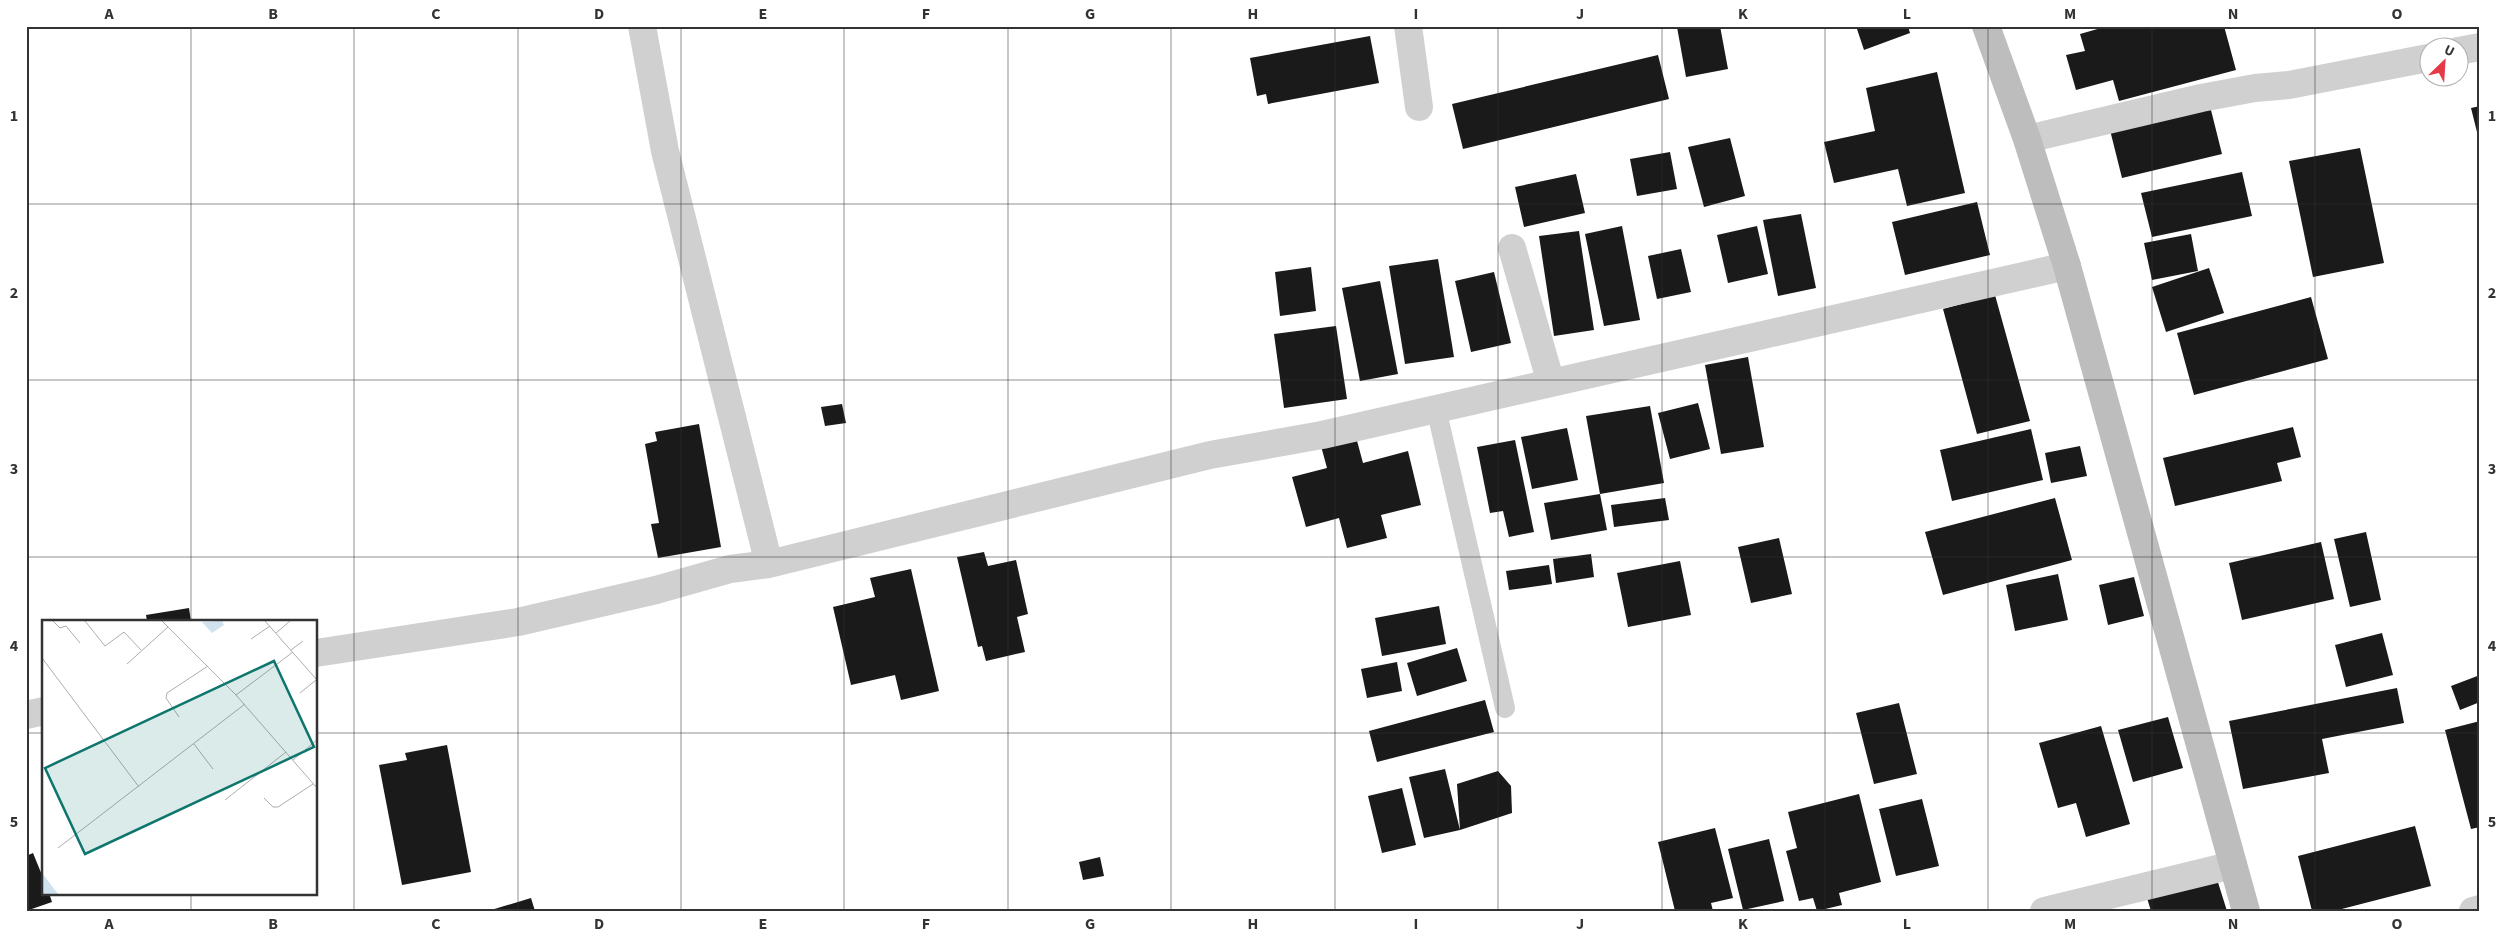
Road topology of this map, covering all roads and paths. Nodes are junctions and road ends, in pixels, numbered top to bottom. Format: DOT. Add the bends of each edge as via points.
graph roads {
  1 [pos="642,26"];
  2 [pos="1408,26"];
  3 [pos="1986,26"];
  4 [pos="2418,60"];
  5 [pos="1420,107"];
  6 [pos="2027,139"];
  7 [pos="1512,248"];
  8 [pos="2067,266"];
  9 [pos="1551,383"];
  10 [pos="1436,408"];
  11 [pos="769,564"];
  12 [pos="318,653"];
  13 [pos="1505,708"];
  14 [pos="42,711"];
  15 [pos="26,715"];
  16 [pos="2233,865"];
  17 [pos="2480,909"];
  18 [pos="2044,911"];
  19 [pos="2246,911"];
  20 [pos="2473,911"];
  1 -- 11 [label="street" via="665,151"];
  2 -- 5 [label="street"];
  3 -- 6 [label="street"];
  4 -- 6 [label="street" via="2299,84 2201,98"];
  6 -- 8 [label="street"];
  7 -- 9 [label="street"];
  8 -- 9 [label="street"];
  8 -- 16 [label="street"];
  9 -- 10 [label="street"];
  10 -- 11 [label="street" via="1322,435 1210,455"];
  10 -- 13 [label="lane"];
  11 -- 12 [label="street" via="730,570 518,622"];
  14 -- 15 [label="street"];
  16 -- 18 [label="street"];
  16 -- 19 [label="street"];
  17 -- 20 [label="street"];
}
